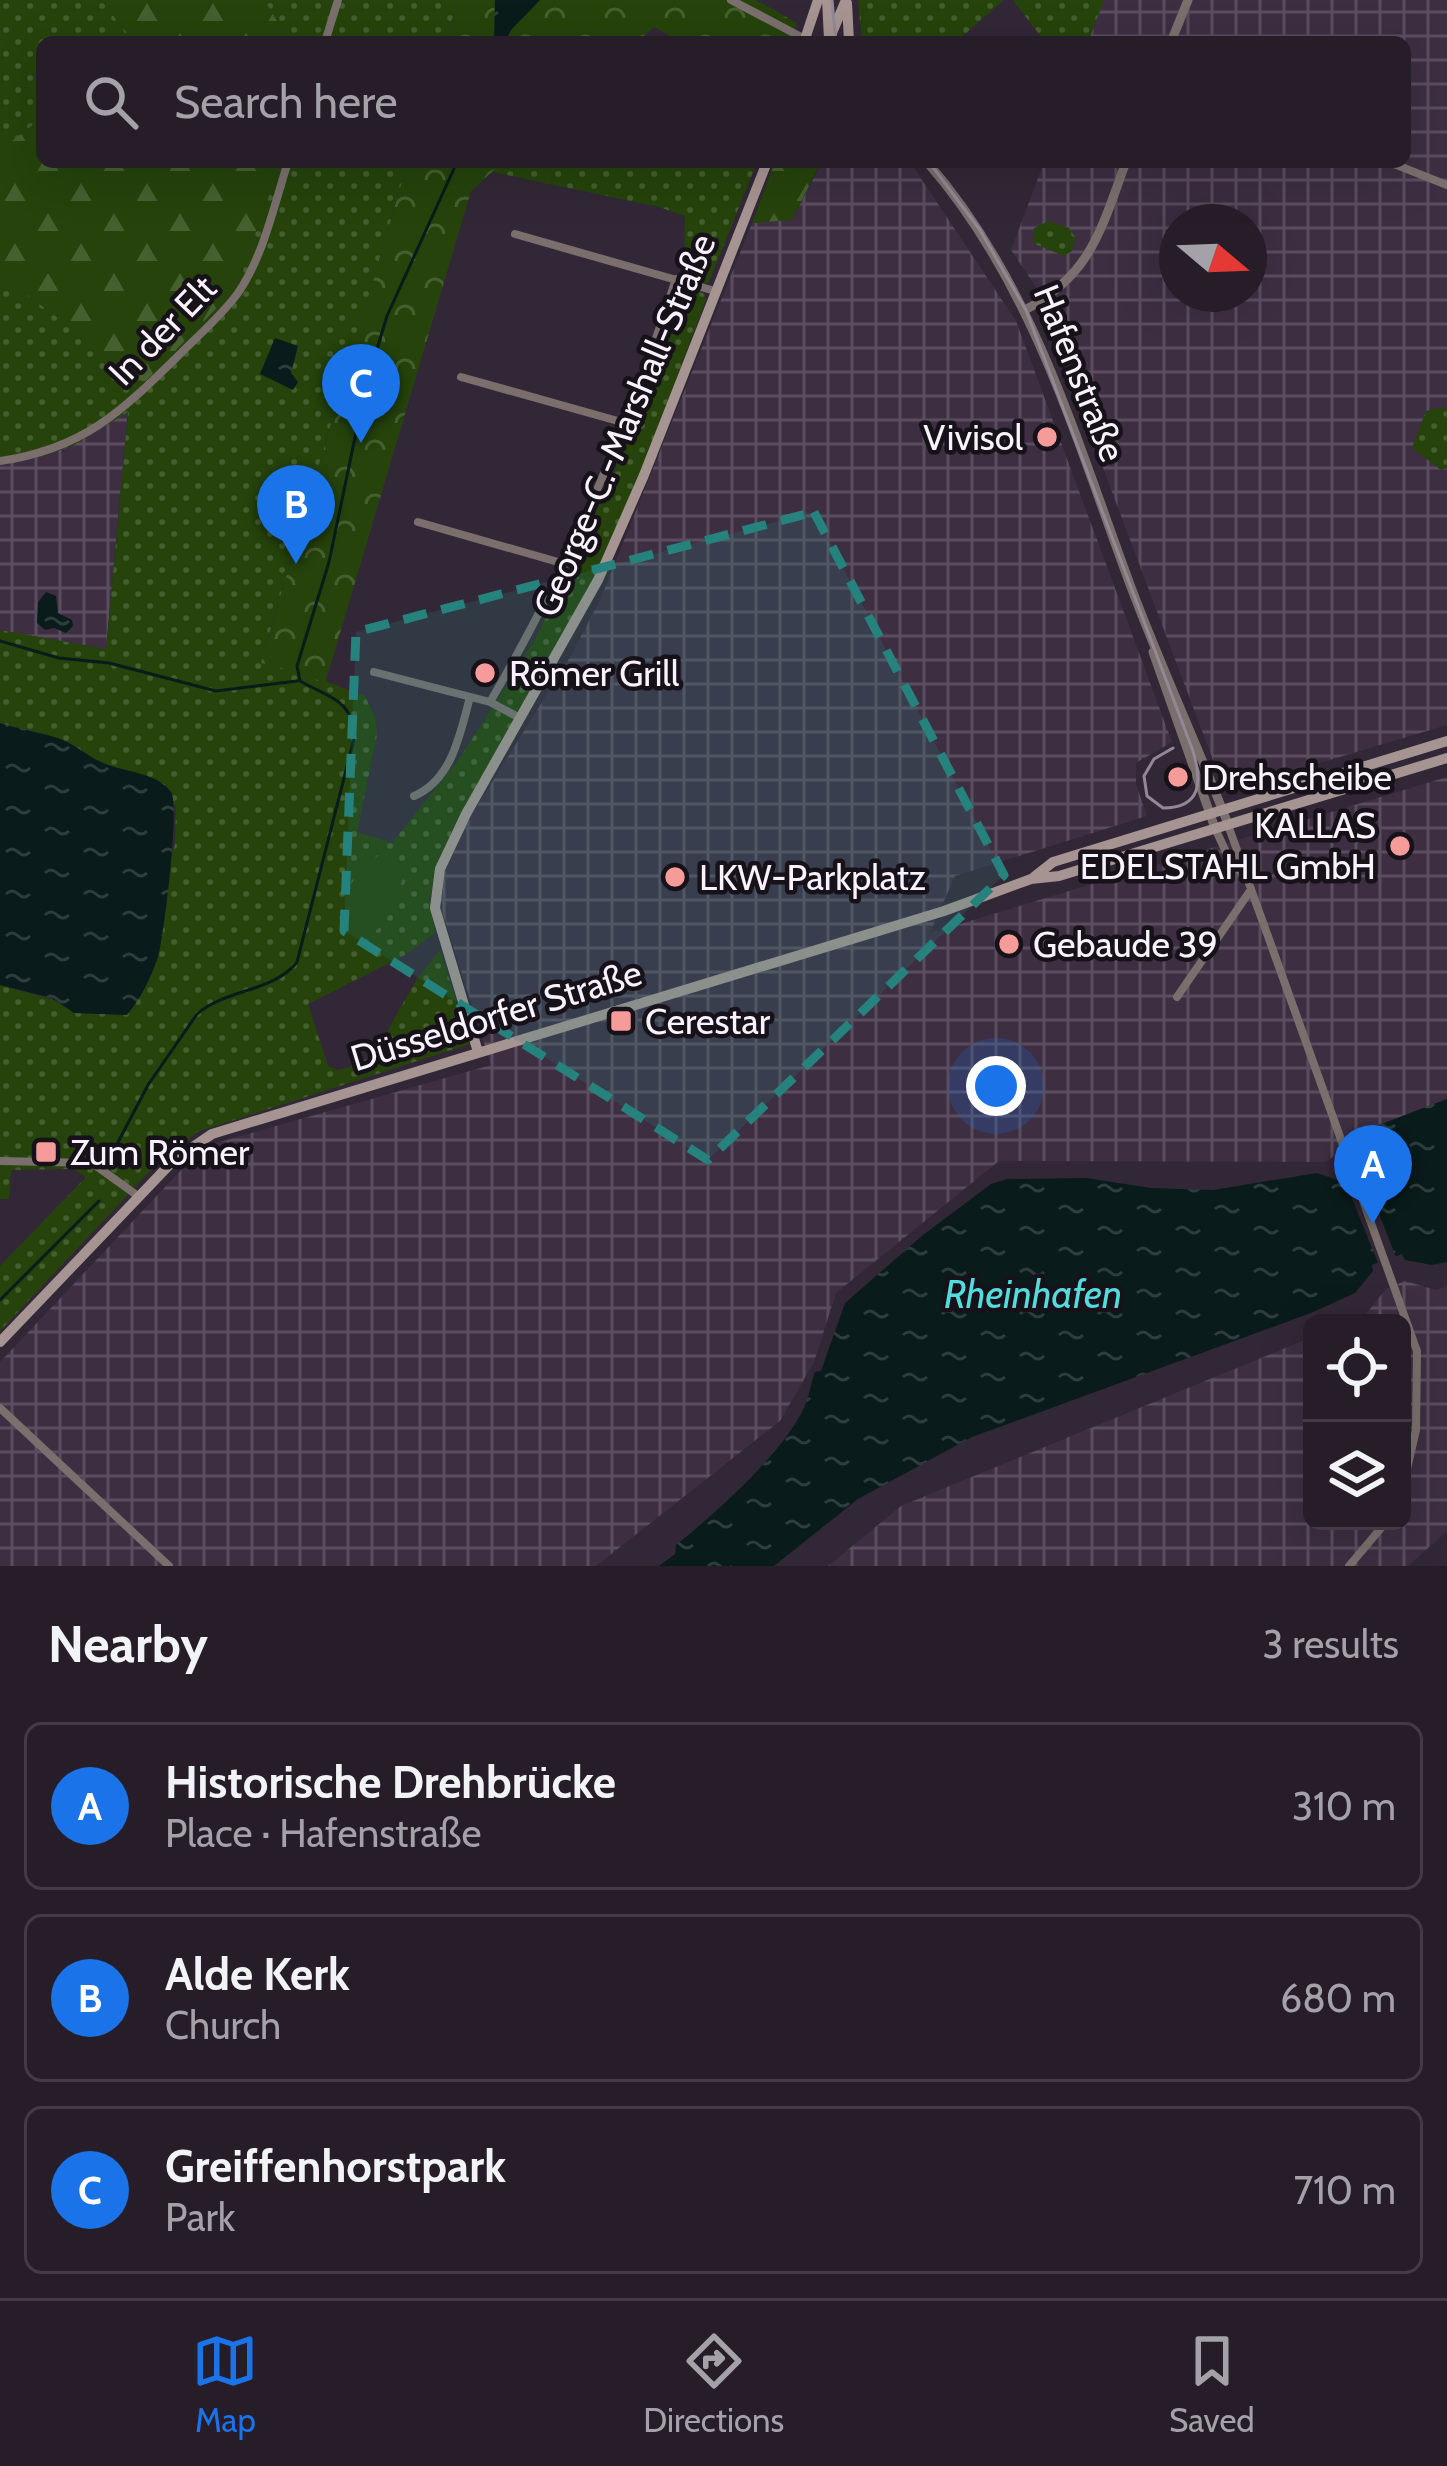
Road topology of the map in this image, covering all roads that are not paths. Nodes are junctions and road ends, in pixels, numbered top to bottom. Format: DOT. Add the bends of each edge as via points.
graph roads {
  1 [pos="338,0"];
  2 [pos="730,0"];
  3 [pos="818,0"];
  4 [pos="827,0"];
  5 [pos="847,0"];
  6 [pos="1188,0"];
  7 [pos="327,36"];
  8 [pos="798,36"];
  9 [pos="806,36"];
  10 [pos="829,36"];
  11 [pos="832,36"];
  12 [pos="849,36"];
  13 [pos="1173,36"];
  14 [pos="286,168"];
  15 [pos="765,168"];
  16 [pos="932,168"];
  17 [pos="1124,168"];
  18 [pos="1404,168"];
  19 [pos="1447,185"];
  20 [pos="515,234"];
  21 [pos="676,279"];
  22 [pos="715,291"];
  23 [pos="1025,310"];
  24 [pos="461,377"];
  25 [pos="625,423"];
  26 [pos="0,461"];
  27 [pos="418,523"];
  28 [pos="565,564"];
  29 [pos="374,672"];
  30 [pos="470,697"];
  31 [pos="490,702"];
  32 [pos="525,713"];
  33 [pos="1447,741"];
  34 [pos="1447,758"];
  35 [pos="414,796"];
  36 [pos="1216,811"];
  37 [pos="1221,826"];
  38 [pos="1031,879"];
  39 [pos="1250,891"];
  40 [pos="1177,997"];
  41 [pos="478,1052"];
  42 [pos="0,1161"];
  43 [pos="138,1196"];
  44 [pos="0,1342"];
  45 [pos="0,1408"];
  46 [pos="1411,1451"];
  47 [pos="1379,1530"];
  48 [pos="169,1566"];
  49 [pos="1349,1566"];
  1 -- 7 [label="street"];
  2 -- 8 [label="street"];
  3 -- 9 [label="main road"];
  4 -- 10 [label="main road"];
  5 -- 11 [label="main road"];
  5 -- 12 [label="main road"];
  6 -- 13 [label="street"];
  14 -- 26 [label="street, In der Elt" via="254,262 220,314 99,427 41,454"];
  15 -- 22 [label="main road, George-C.-Marshall-Straße"];
  16 -- 23 [label="street, Hafenstraße"];
  17 -- 23 [label="street" via="1085,260"];
  18 -- 19 [label="street"];
  20 -- 21 [label="street"];
  21 -- 22 [label="street"];
  21 -- 25 [label="street"];
  22 -- 32 [label="main road, George-C.-Marshall-Straße" via="619,535"];
  23 -- 36 [label="street, Hafenstraße"];
  24 -- 25 [label="street"];
  25 -- 28 [label="street"];
  27 -- 28 [label="street"];
  28 -- 31 [label="street"];
  29 -- 30 [label="street"];
  30 -- 31 [label="street"];
  30 -- 35 [label="street" via="455,754"];
  31 -- 32 [label="street"];
  32 -- 41 [label="main road, George-C.-Marshall-Straße" via="451,843 434,893"];
  33 -- 36 [label="main road, Düsseldorfer Straße"];
  34 -- 37 [label="main road, Düsseldorfer Straße"];
  36 -- 37 [label="street, Hafenstraße"];
  36 -- 38 [label="main road, Düsseldorfer Straße" via="1053,862"];
  37 -- 38 [label="main road, Düsseldorfer Straße"];
  37 -- 39 [label="street, Hafenstraße"];
  38 -- 41 [label="main road, Düsseldorfer Straße"];
  39 -- 40 [label="street"];
  39 -- 46 [label="street, Hafenstraße" via="1417,1351"];
  41 -- 43 [label="main road, Düsseldorfer Straße" via="212,1134"];
  42 -- 43 [label="street" via="92,1163"];
  43 -- 44 [label="main road, Düsseldorfer Straße"];
  45 -- 48 [label="street"];
  47 -- 49 [label="street"];
}
